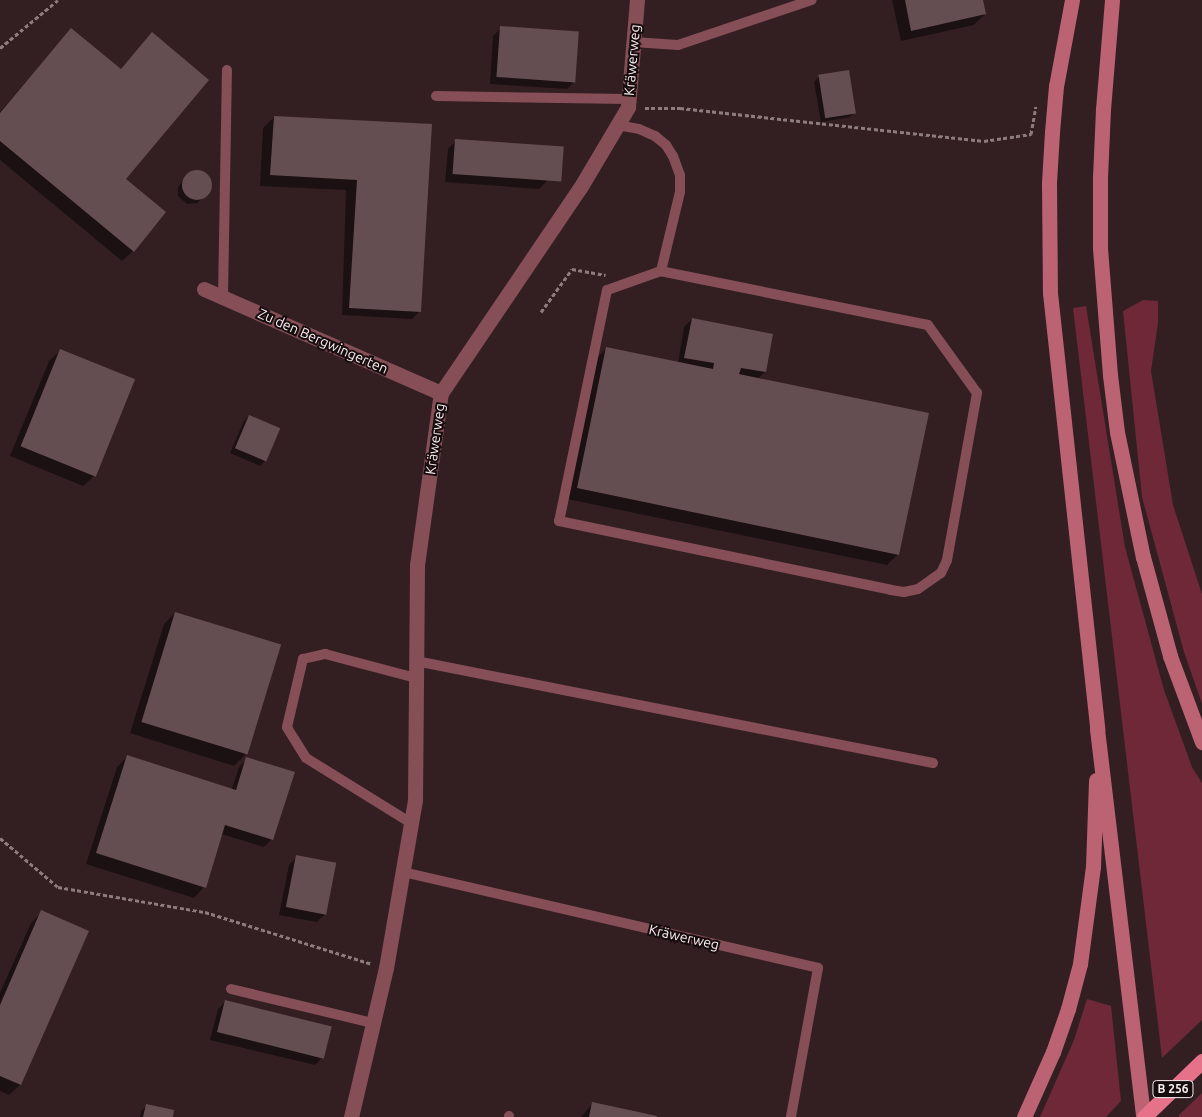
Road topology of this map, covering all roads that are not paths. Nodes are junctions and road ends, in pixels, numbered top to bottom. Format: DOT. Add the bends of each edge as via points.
graph roads {
  1 [pos="637,0"];
  2 [pos="812,0"];
  3 [pos="1072,0"];
  4 [pos="1112,0"];
  5 [pos="633,42"];
  6 [pos="227,70"];
  7 [pos="436,96"];
  8 [pos="628,103"];
  9 [pos="617,125"];
  10 [pos="661,271"];
  11 [pos="204,289"];
  12 [pos="223,298"];
  13 [pos="441,393"];
  14 [pos="416,661"];
  15 [pos="416,678"];
  16 [pos="1097,729"];
  17 [pos="1202,742"];
  18 [pos="933,763"];
  19 [pos="411,823"];
  20 [pos="402,872"];
  21 [pos="232,989"];
  22 [pos="373,1023"];
  23 [pos="1202,1062"];
  24 [pos="351,1117"];
  25 [pos="791,1117"];
  26 [pos="1024,1117"];
  27 [pos="1144,1117"];
  1 -- 5 [label="street, Kräwerweg"];
  2 -- 5 [label="lane" via="678,45"];
  3 -- 16 [label="main road" via="1056,86 1052,132 1050,293"];
  4 -- 17 [label="main road" via="1102,109 1100,177 1100,248 1110,375 1117,432 1143,557 1170,656"];
  5 -- 8 [label="street, Kräwerweg"];
  6 -- 12 [label="lane"];
  7 -- 8 [label="lane"];
  8 -- 9 [label="street, Kräwerweg"];
  9 -- 10 [label="lane" via="656,136 674,156 680,175 675,219"];
  9 -- 13 [label="street, Kräwerweg" via="580,188"];
  10 -- 10 [label="lane" via="607,290 559,521 904,592 918,589 941,573 947,560 977,393 928,325"];
  11 -- 12 [label="street, Zu den Bergwingerten"];
  12 -- 13 [label="street, Zu den Bergwingerten"];
  13 -- 14 [label="street, Kräwerweg" via="417,565"];
  14 -- 15 [label="street, Kräwerweg"];
  14 -- 18 [label="lane"];
  15 -- 19 [label="street, Kräwerweg" via="415,800"];
  15 -- 19 [label="lane" via="325,654 303,659 287,727 306,758"];
  16 -- 26 [label="main road" via="1093,867 1080,964 1053,1052"];
  16 -- 27 [label="main road"];
  19 -- 20 [label="street, Kräwerweg"];
  20 -- 22 [label="street, Kräwerweg"];
  20 -- 25 [label="lane, Kräwerweg" via="818,968"];
  21 -- 22 [label="lane"];
  22 -- 24 [label="street, Kräwerweg"];
  23 -- 27 [label="main road, B 256"];
}
